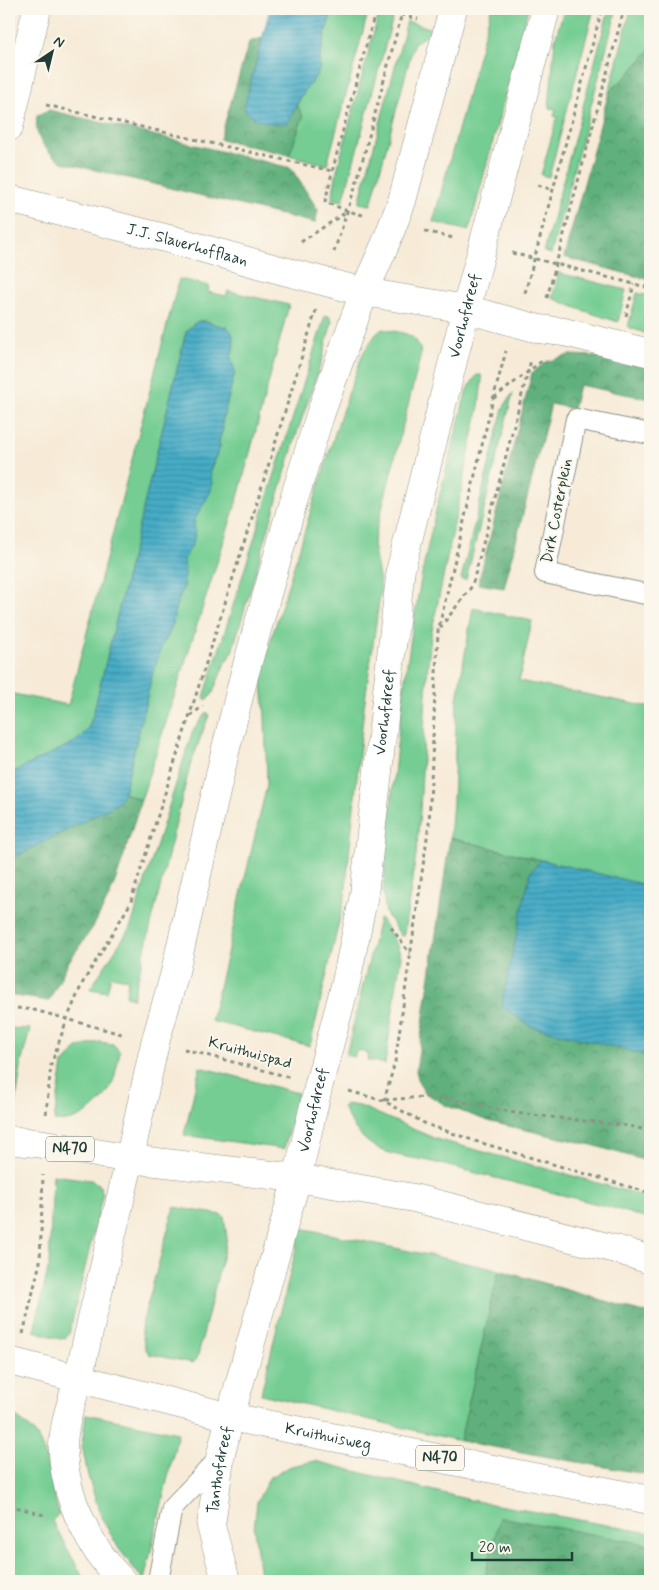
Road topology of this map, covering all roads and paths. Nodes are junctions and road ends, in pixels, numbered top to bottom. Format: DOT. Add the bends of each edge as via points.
graph roads {
  1 [pos="37,9"];
  2 [pos="377,9"];
  3 [pos="402,9"];
  4 [pos="453,9"];
  5 [pos="546,9"];
  6 [pos="602,9"];
  7 [pos="624,9"];
  8 [pos="401,15"];
  9 [pos="425,21"];
  10 [pos="16,98"];
  11 [pos="9,127"];
  12 [pos="332,171"];
  13 [pos="538,185"];
  14 [pos="554,190"];
  15 [pos="9,199"];
  16 [pos="348,211"];
  17 [pos="265,266"];
  18 [pos="325,282"];
  19 [pos="364,292"];
  20 [pos="466,309"];
  21 [pos="527,325"];
  22 [pos="577,336"];
  23 [pos="650,353"];
  24 [pos="528,370"];
  25 [pos="493,399"];
  26 [pos="650,434"];
  27 [pos="650,595"];
  28 [pos="438,631"];
  29 [pos="9,1007"];
  30 [pos="67,1019"];
  31 [pos="155,1043"];
  32 [pos="319,1084"];
  33 [pos="384,1100"];
  34 [pos="650,1131"];
  35 [pos="9,1140"];
  36 [pos="44,1144"];
  37 [pos="130,1159"];
  38 [pos="297,1178"];
  39 [pos="650,1193"];
  40 [pos="650,1260"];
  41 [pos="13,1362"];
  42 [pos="78,1378"];
  43 [pos="230,1417"];
  44 [pos="220,1458"];
  45 [pos="650,1500"];
  46 [pos="115,1577"];
  47 [pos="158,1581"];
  48 [pos="226,1581"];
  1 -- 10 [label="main road"];
  2 -- 8 [label="path"];
  2 -- 12 [label="path"];
  3 -- 8 [label="path"];
  4 -- 19 [label="main road" via="402,201"];
  5 -- 20 [label="main road, Voorhofdreef"];
  6 -- 14 [label="path"];
  7 -- 21 [label="path"];
  8 -- 9 [label="path"];
  8 -- 16 [label="path"];
  10 -- 11 [label="main road"];
  10 -- 12 [label="path"];
  12 -- 16 [label="path" via="325,202"];
  13 -- 14 [label="path"];
  14 -- 21 [label="path" via="529,281"];
  15 -- 17 [label="main road, J.J. Slauerhofflaan"];
  16 -- 17 [label="path"];
  16 -- 18 [label="path"];
  17 -- 18 [label="main road, J.J. Slauerhofflaan"];
  18 -- 19 [label="main road, J.J. Slauerhofflaan"];
  18 -- 30 [label="path" via="130,904 82,984"];
  19 -- 20 [label="main road, J.J. Slauerhofflaan"];
  19 -- 31 [label="main road" via="320,415 244,676 174,976"];
  20 -- 21 [label="main road"];
  20 -- 32 [label="main road, Voorhofdreef" via="401,568 364,895 346,982"];
  21 -- 22 [label="main road"];
  21 -- 24 [label="path"];
  21 -- 25 [label="path"];
  22 -- 23 [label="main road"];
  22 -- 24 [label="path"];
  24 -- 25 [label="path"];
  24 -- 28 [label="path" via="472,586"];
  25 -- 28 [label="path"];
  26 -- 27 [label="lane, Dirk Costerplein" via="576,419 544,573"];
  28 -- 33 [label="path" via="429,824 396,1062"];
  29 -- 30 [label="path, Kruithuispad"];
  30 -- 31 [label="path, Kruithuispad"];
  30 -- 36 [label="path" via="51,1065"];
  31 -- 32 [label="path, Kruithuispad"];
  31 -- 37 [label="main road"];
  32 -- 33 [label="path, Kruithuispad"];
  32 -- 38 [label="main road, Voorhofdreef"];
  33 -- 34 [label="path" via="436,1096 515,1113"];
  33 -- 39 [label="path, Kruithuispad" via="426,1124"];
  35 -- 36 [label="main road, N470"];
  36 -- 37 [label="main road, N470"];
  36 -- 41 [label="path" via="40,1262"];
  37 -- 38 [label="main road, N470"];
  37 -- 42 [label="main road"];
  38 -- 40 [label="main road, N470" via="414,1198"];
  38 -- 43 [label="main road, Voorhofdreef"];
  41 -- 42 [label="main road, Kruithuisweg / N470"];
  42 -- 43 [label="main road, Kruithuisweg / N470"];
  42 -- 46 [label="main road" via="65,1430 65,1472 77,1517"];
  43 -- 44 [label="main road, Tanthofdreef"];
  43 -- 45 [label="main road, Kruithuisweg / N470"];
  44 -- 47 [label="lane" via="172,1508"];
  44 -- 48 [label="main road, Tanthofdreef" via="211,1526"];
}
